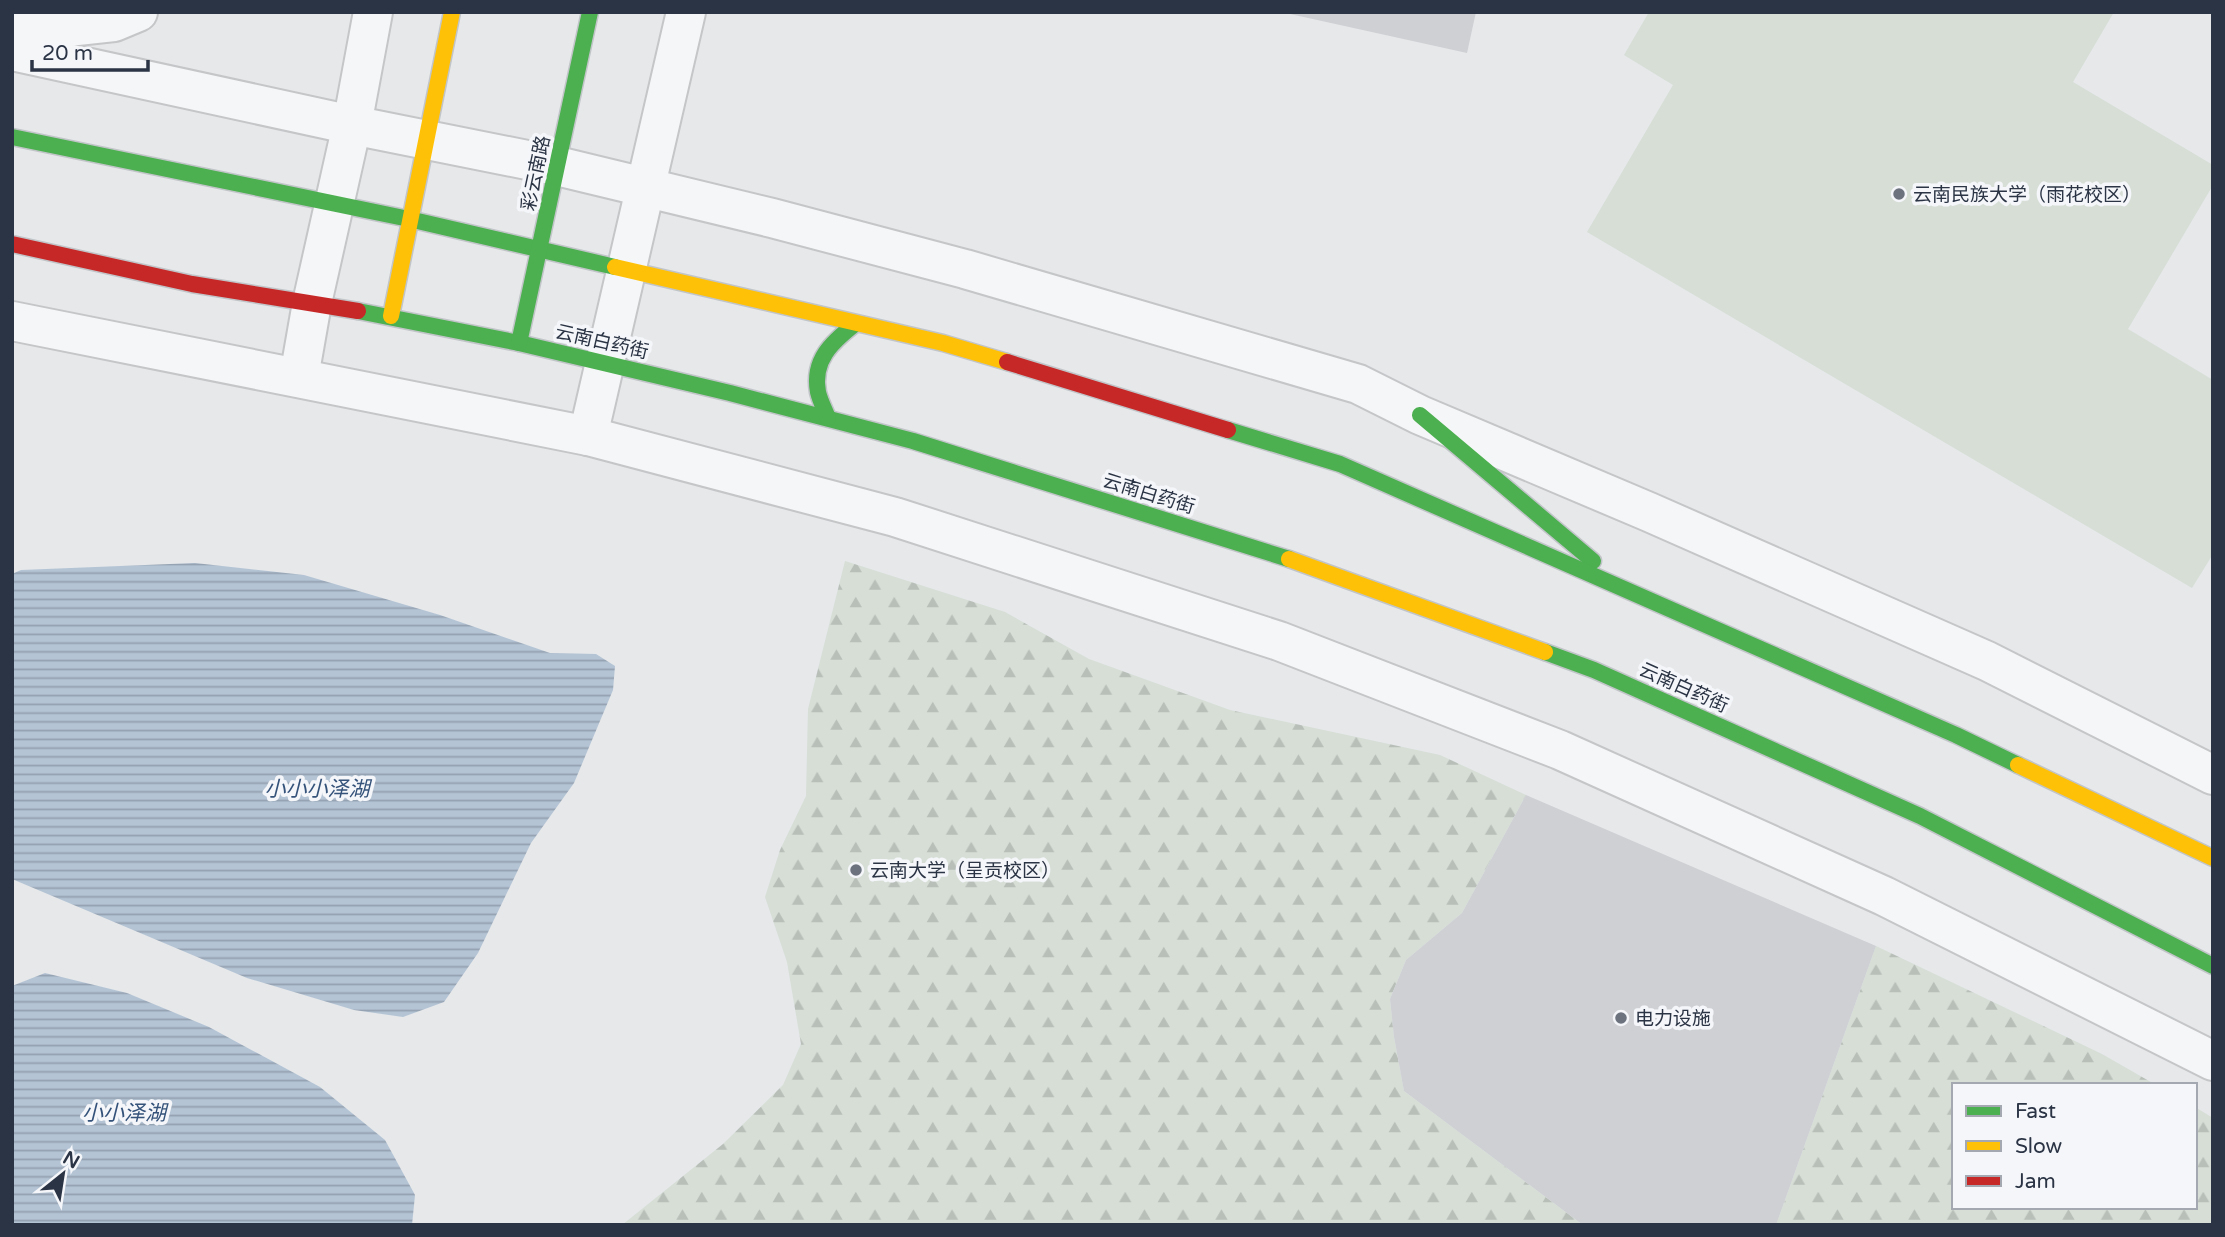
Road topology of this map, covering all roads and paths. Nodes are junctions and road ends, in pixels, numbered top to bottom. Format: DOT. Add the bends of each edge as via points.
graph roads {
  1 [pos="138,12"];
  2 [pos="373,12"];
  3 [pos="452,12"];
  4 [pos="590,12"];
  5 [pos="686,12"];
  6 [pos="12,33"];
  7 [pos="12,51"];
  8 [pos="352,125"];
  9 [pos="12,136"];
  10 [pos="425,138"];
  11 [pos="557,166"];
  12 [pos="645,187"];
  13 [pos="335,205"];
  14 [pos="409,219"];
  15 [pos="12,244"];
  16 [pos="540,248"];
  17 [pos="625,269"];
  18 [pos="312,303"];
  19 [pos="391,316"];
  20 [pos="12,321"];
  21 [pos="855,324"];
  22 [pos="519,343"];
  23 [pos="604,362"];
  24 [pos="299,377"];
  25 [pos="1420,415"];
  26 [pos="828,418"];
  27 [pos="588,436"];
  28 [pos="1624,588"];
  29 [pos="2213,775"];
  30 [pos="2213,859"];
  31 [pos="2213,965"];
  32 [pos="2213,1061"];
  1 -- 6 [label="street" via="114,22"];
  2 -- 8 [label="street"];
  3 -- 10 [label="main road"];
  4 -- 11 [label="main road, 彩云南路"];
  5 -- 12 [label="street"];
  7 -- 8 [label="street"];
  8 -- 10 [label="street"];
  8 -- 13 [label="street"];
  9 -- 13 [label="main road"];
  10 -- 11 [label="street"];
  10 -- 14 [label="main road"];
  11 -- 12 [label="street"];
  11 -- 16 [label="main road, 彩云南路"];
  12 -- 17 [label="street"];
  12 -- 25 [label="street" via="965,269 1357,384"];
  13 -- 14 [label="main road"];
  13 -- 18 [label="street"];
  14 -- 16 [label="main road"];
  14 -- 19 [label="main road"];
  15 -- 18 [label="main road, 云南白药街" via="192,284"];
  16 -- 17 [label="main road"];
  16 -- 22 [label="main road, 彩云南路"];
  17 -- 21 [label="main road"];
  17 -- 23 [label="street"];
  18 -- 19 [label="main road, 云南白药街"];
  18 -- 24 [label="street"];
  19 -- 22 [label="main road, 云南白药街"];
  20 -- 24 [label="street"];
  21 -- 26 [label="main road" via="833,341 819,365 818,392"];
  21 -- 28 [label="main road" via="943,343 1339,464"];
  22 -- 23 [label="main road, 云南白药街"];
  23 -- 26 [label="main road, 云南白药街"];
  23 -- 27 [label="street"];
  24 -- 27 [label="street"];
  25 -- 28 [label="main road"];
  25 -- 29 [label="street" via="1987,661"];
  26 -- 31 [label="main road, 云南白药街" via="1301,563 1594,670 1920,816"];
  27 -- 32 [label="street" via="895,517 1279,641 1560,750 1859,885"];
  28 -- 30 [label="main road" via="1955,735"];
}
